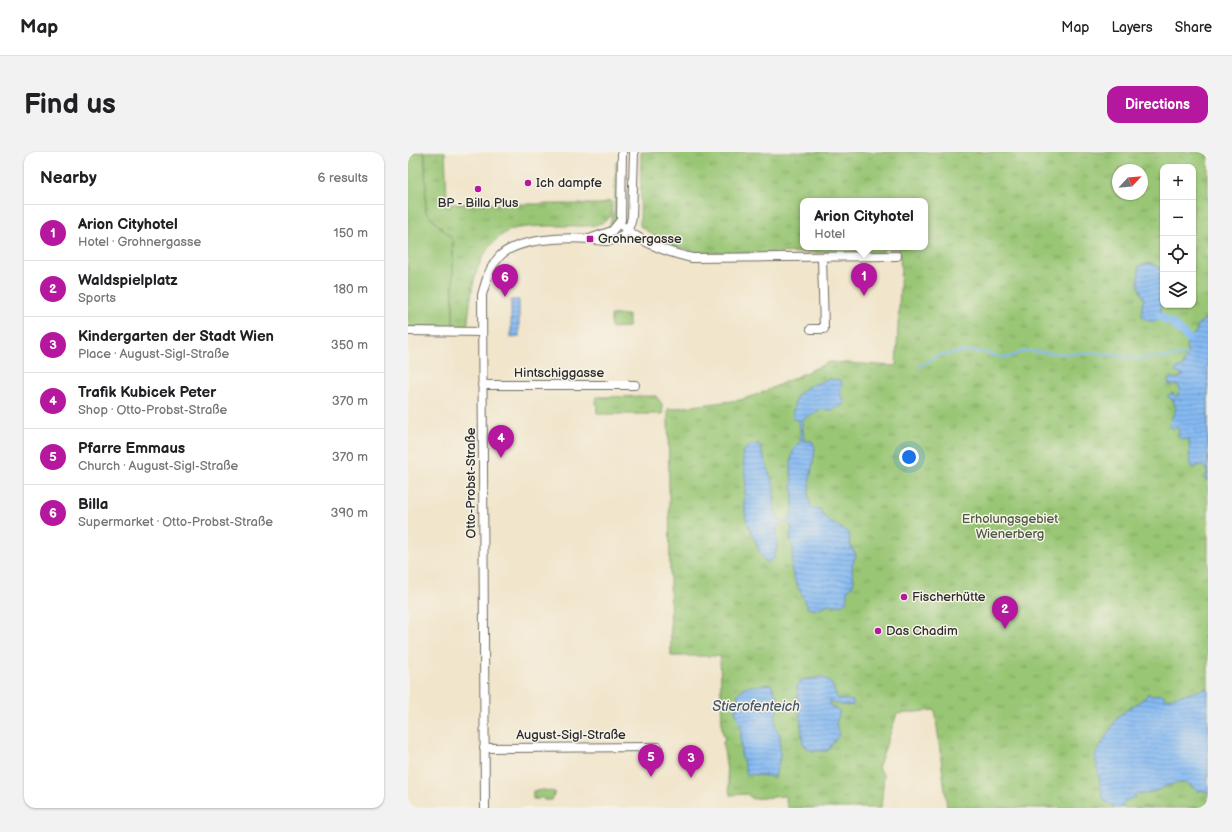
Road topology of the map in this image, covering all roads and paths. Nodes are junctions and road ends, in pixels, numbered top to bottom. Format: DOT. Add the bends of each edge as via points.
graph roads {
  1 [pos="622,152"];
  2 [pos="634,152"];
  3 [pos="620,224"];
  4 [pos="627,230"];
  5 [pos="590,239"];
  6 [pos="897,256"];
  7 [pos="822,257"];
  8 [pos="811,329"];
  9 [pos="408,331"];
  10 [pos="482,332"];
  11 [pos="482,385"];
  12 [pos="635,385"];
  13 [pos="658,747"];
  14 [pos="484,748"];
  15 [pos="485,808"];
  1 -- 3 [label="street"];
  2 -- 4 [label="street" via="632,217"];
  3 -- 4 [label="street"];
  3 -- 5 [label="street, Otto-Probst-Straße" via="606,234"];
  4 -- 5 [label="street, Otto-Probst-Straße" via="617,239 609,241"];
  4 -- 7 [label="street" via="660,249 692,258"];
  5 -- 10 [label="street, Otto-Probst-Straße" via="533,241 520,244 500,256 489,270 482,295"];
  6 -- 7 [label="street"];
  7 -- 8 [label="street" via="824,329"];
  9 -- 10 [label="street"];
  10 -- 11 [label="street, Otto-Probst-Straße"];
  11 -- 12 [label="street, Hintschiggasse"];
  11 -- 14 [label="street, Otto-Probst-Straße"];
  13 -- 14 [label="street, August-Sigl-Straße"];
  14 -- 15 [label="street, Otto-Probst-Straße"];
}
